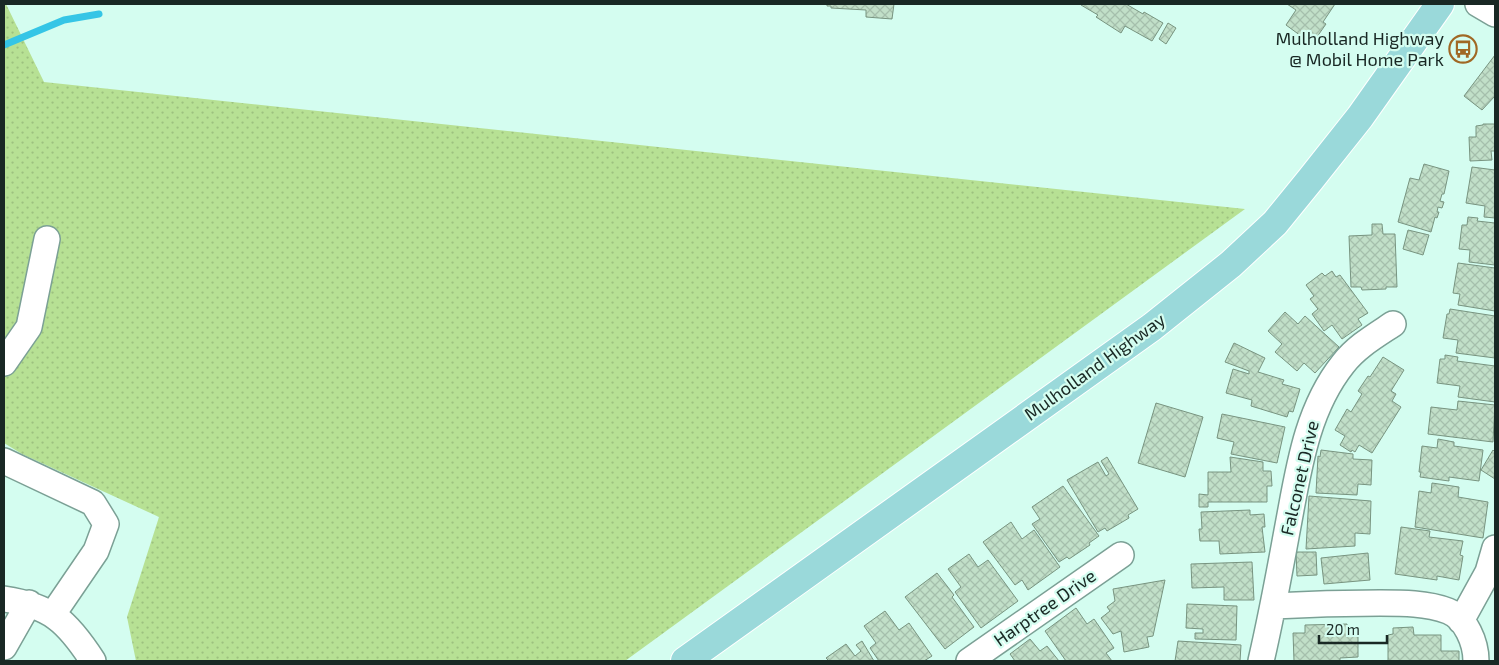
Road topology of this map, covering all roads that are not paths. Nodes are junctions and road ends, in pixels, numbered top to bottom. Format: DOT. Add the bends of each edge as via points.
graph roads {
  1 [pos="1440,4"];
  2 [pos="1478,4"];
  3 [pos="1495,14"];
  4 [pos="47,239"];
  5 [pos="1393,324"];
  6 [pos="4,363"];
  7 [pos="4,462"];
  8 [pos="1495,548"];
  9 [pos="1121,555"];
  10 [pos="4,599"];
  11 [pos="29,603"];
  12 [pos="1273,606"];
  13 [pos="53,614"];
  14 [pos="1461,621"];
  15 [pos="4,647"];
  16 [pos="93,661"];
  17 [pos="685,661"];
  18 [pos="969,661"];
  19 [pos="1261,661"];
  20 [pos="1476,661"];
  1 -- 17 [label="main road, Mulholland Highway" via="1360,117 1310,180 1275,223 1232,264 1152,327"];
  2 -- 3 [label="street"];
  4 -- 6 [label="street" via="29,327"];
  5 -- 12 [label="street, Falconet Drive" via="1367,341 1343,364 1312,418"];
  7 -- 13 [label="street" via="93,503 106,524 96,551"];
  8 -- 14 [label="street" via="1488,572"];
  9 -- 18 [label="street, Harptree Drive"];
  10 -- 11 [label="street"];
  11 -- 13 [label="street"];
  11 -- 15 [label="street"];
  12 -- 14 [label="street" via="1327,602 1427,605 1449,611"];
  12 -- 19 [label="street, Falconet Drive"];
  13 -- 16 [label="street" via="78,638"];
  14 -- 20 [label="street" via="1470,633"];
}
